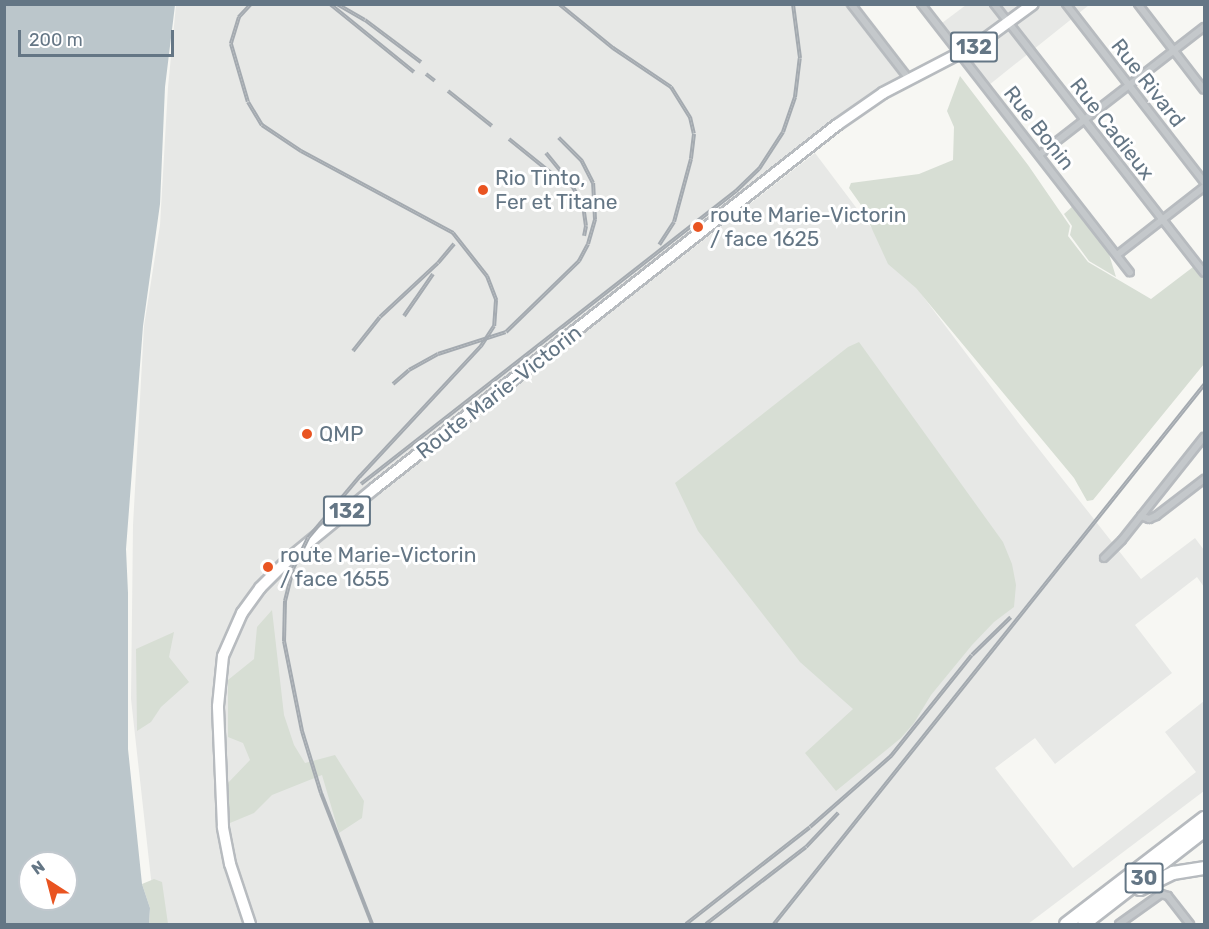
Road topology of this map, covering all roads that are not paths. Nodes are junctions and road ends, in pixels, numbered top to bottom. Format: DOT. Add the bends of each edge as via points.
graph roads {
  1 [pos="851,4"];
  2 [pos="921,4"];
  3 [pos="994,4"];
  4 [pos="1033,4"];
  5 [pos="1066,4"];
  6 [pos="1138,4"];
  7 [pos="1009,23"];
  8 [pos="1204,27"];
  9 [pos="1174,51"];
  10 [pos="960,54"];
  11 [pos="909,79"];
  12 [pos="1129,85"];
  13 [pos="1204,90"];
  14 [pos="1084,121"];
  15 [pos="1039,155"];
  16 [pos="1204,182"];
  17 [pos="1204,187"];
  18 [pos="1163,220"];
  19 [pos="1117,255"];
  20 [pos="1130,272"];
  21 [pos="1204,273"];
  22 [pos="1204,436"];
  23 [pos="1204,479"];
  24 [pos="1141,516"];
  25 [pos="1104,558"];
  26 [pos="1204,809"];
  27 [pos="1204,818"];
  28 [pos="1204,831"];
  29 [pos="1147,862"];
  30 [pos="1204,868"];
  31 [pos="250,924"];
  32 [pos="1066,924"];
  33 [pos="1085,924"];
  34 [pos="1119,924"];
  35 [pos="1190,924"];
  1 -- 11 [label="street"];
  2 -- 10 [label="street, Rue Bonin"];
  3 -- 7 [label="street, Rue Cadieux"];
  4 -- 7 [label="main road, Route Marie-Victorin / 132"];
  5 -- 12 [label="street, Rue Rivard"];
  6 -- 9 [label="street"];
  7 -- 10 [label="main road, Route Marie-Victorin / 132"];
  7 -- 14 [label="street, Rue Cadieux"];
  8 -- 9 [label="street"];
  9 -- 12 [label="street"];
  9 -- 13 [label="street"];
  10 -- 11 [label="main road, Route Marie-Victorin / 132"];
  10 -- 15 [label="street, Rue Bonin"];
  11 -- 31 [label="main road, Route Marie-Victorin / 132" via="837,125 686,243 375,488 291,557 260,588 242,613 223,656 218,706 221,816 230,864"];
  12 -- 14 [label="street"];
  12 -- 16 [label="street, Rue Rivard"];
  14 -- 15 [label="street"];
  14 -- 18 [label="street, Rue Cadieux"];
  15 -- 19 [label="street, Rue Bonin"];
  17 -- 18 [label="street"];
  18 -- 19 [label="street"];
  18 -- 21 [label="street, Rue Cadieux"];
  19 -- 20 [label="street, Rue Bonin"];
  22 -- 24 [label="street"];
  23 -- 24 [label="street" via="1156,516"];
  24 -- 25 [label="street"];
  26 -- 29 [label="highway"];
  27 -- 29 [label="highway, 30"];
  28 -- 33 [label="highway, 30"];
  29 -- 32 [label="highway, 30"];
  30 -- 33 [label="highway" via="1157,879"];
  34 -- 35 [label="street" via="1158,897 1168,896"];
}
